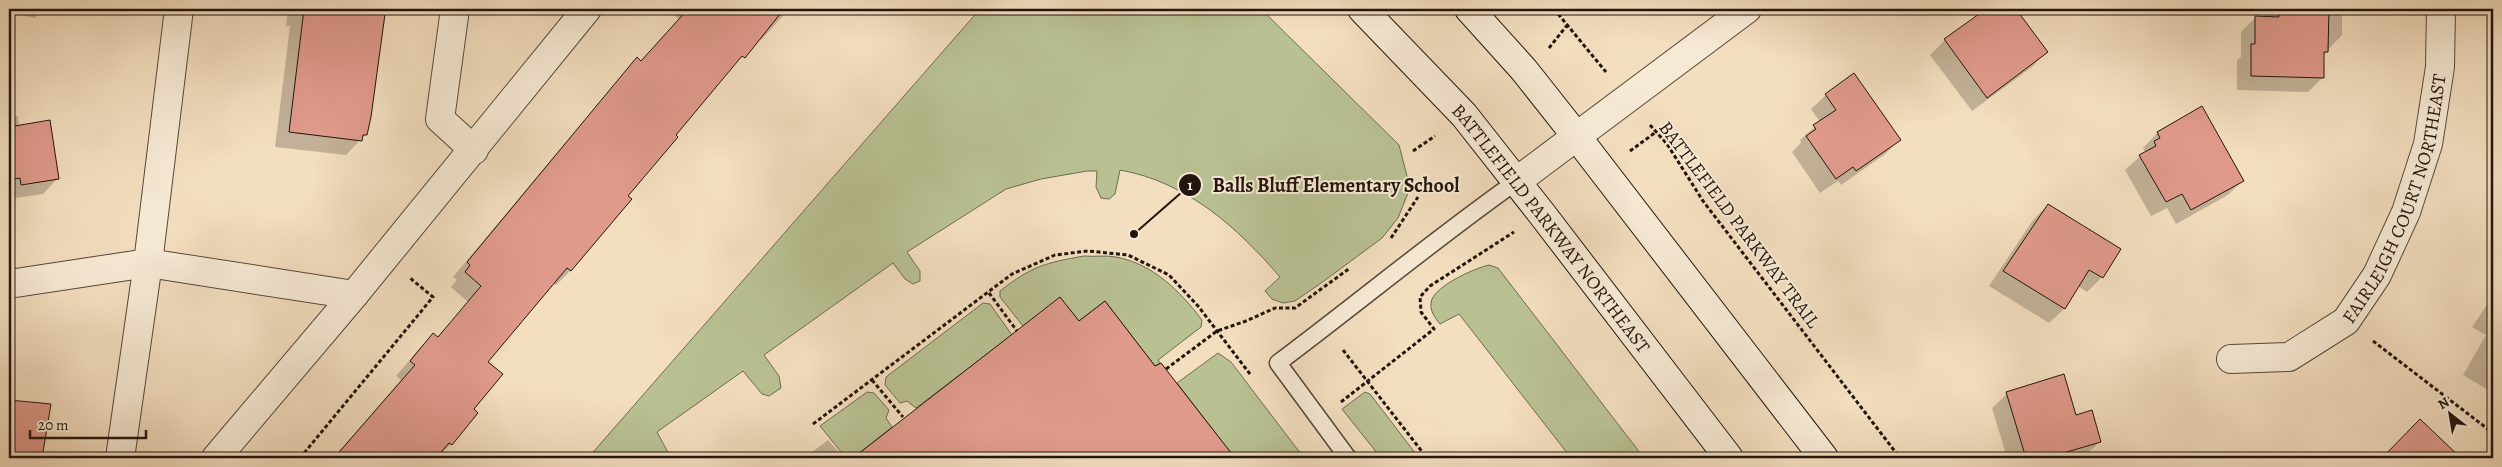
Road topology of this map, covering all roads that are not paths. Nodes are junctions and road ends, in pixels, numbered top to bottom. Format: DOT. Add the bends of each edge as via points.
graph roads {
  1 [pos="179,9"];
  2 [pos="455,9"];
  3 [pos="587,9"];
  4 [pos="1362,9"];
  5 [pos="1469,9"];
  6 [pos="1747,9"];
  7 [pos="2441,9"];
  8 [pos="1577,137"];
  9 [pos="474,150"];
  10 [pos="1517,181"];
  11 [pos="148,263"];
  12 [pos="9,284"];
  13 [pos="354,295"];
  14 [pos="2231,359"];
  15 [pos="120,458"];
  16 [pos="216,458"];
  17 [pos="1348,458"];
  18 [pos="1729,458"];
  19 [pos="1824,458"];
  1 -- 11 [label="street"];
  2 -- 9 [label="street" via="440,119"];
  3 -- 9 [label="street"];
  4 -- 10 [label="street, BATTLEFIELD PARKWAY NORTHEAST" via="1464,115"];
  5 -- 8 [label="street" via="1524,70"];
  6 -- 8 [label="street"];
  7 -- 14 [label="street, FAIRLEIGH COURT NORTHEAST" via="2440,67 2428,144 2406,212 2377,275 2346,321 2289,357"];
  8 -- 10 [label="street"];
  8 -- 19 [label="street"];
  9 -- 13 [label="street"];
  10 -- 17 [label="lane" via="1278,363"];
  10 -- 18 [label="street, BATTLEFIELD PARKWAY NORTHEAST"];
  11 -- 12 [label="street"];
  11 -- 13 [label="street"];
  11 -- 15 [label="street"];
  13 -- 16 [label="street"];
}
